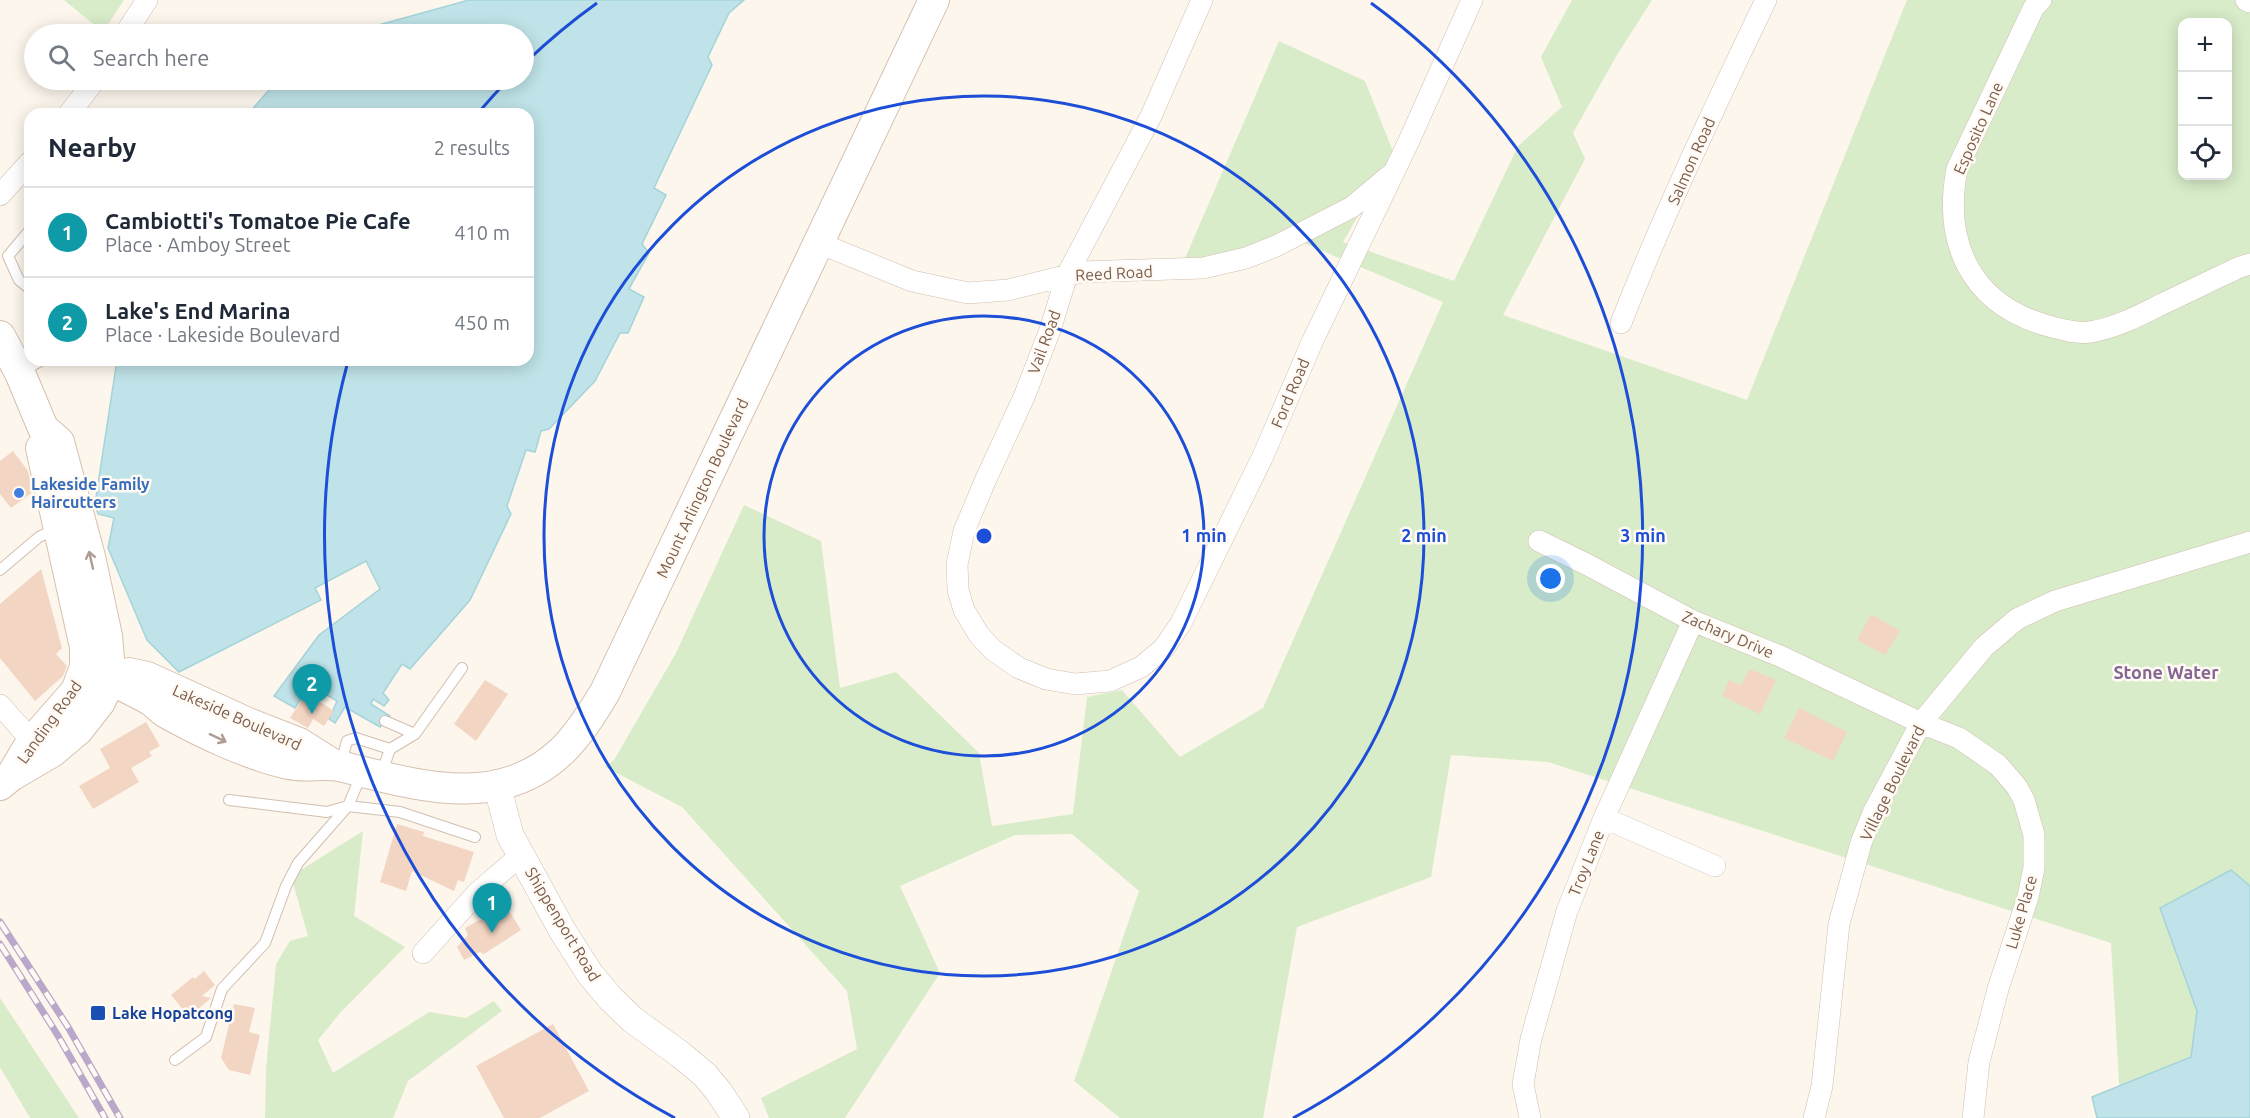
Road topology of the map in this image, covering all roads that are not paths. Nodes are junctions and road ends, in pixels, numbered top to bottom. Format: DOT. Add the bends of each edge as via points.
graph roads {
  1 [pos="147,0"];
  2 [pos="934,0"];
  3 [pos="1202,0"];
  4 [pos="1472,0"];
  5 [pos="1766,0"];
  6 [pos="2041,0"];
  7 [pos="2246,0"];
  8 [pos="2250,2"];
  9 [pos="132,24"];
  10 [pos="87,90"];
  11 [pos="74,108"];
  12 [pos="24,169"];
  13 [pos="1394,172"];
  14 [pos="0,195"];
  15 [pos="24,237"];
  16 [pos="819,243"];
  17 [pos="2250,264"];
  18 [pos="1067,276"];
  19 [pos="24,284"];
  20 [pos="1621,323"];
  21 [pos="0,336"];
  22 [pos="24,360"];
  23 [pos="31,367"];
  24 [pos="43,428"];
  25 [pos="58,527"];
  26 [pos="1539,541"];
  27 [pos="2250,542"];
  28 [pos="0,570"];
  29 [pos="100,600"];
  30 [pos="1693,621"];
  31 [pos="462,668"];
  32 [pos="1028,671"];
  33 [pos="101,672"];
  34 [pos="147,677"];
  35 [pos="0,705"];
  36 [pos="165,713"];
  37 [pos="385,721"];
  38 [pos="1921,723"];
  39 [pos="78,730"];
  40 [pos="415,734"];
  41 [pos="32,741"];
  42 [pos="361,766"];
  43 [pos="5,780"];
  44 [pos="497,785"];
  45 [pos="228,800"];
  46 [pos="348,806"];
  47 [pos="1604,819"];
  48 [pos="475,837"];
  49 [pos="521,855"];
  50 [pos="1715,866"];
  51 [pos="423,953"];
  52 [pos="175,1060"];
  53 [pos="736,1118"];
  54 [pos="1530,1118"];
  55 [pos="1814,1118"];
  56 [pos="1973,1118"];
  1 -- 9 [label="street"];
  2 -- 16 [label="main road, Mount Arlington Boulevard"];
  3 -- 18 [label="street, Vail Road" via="1146,125"];
  4 -- 13 [label="street, Ford Road"];
  5 -- 20 [label="street, Salmon Road" via="1648,254"];
  6 -- 17 [label="street, Esposito Lane" via="2034,7 1957,169 1952,194 1958,245 1985,291 2006,308 2033,321 2087,332 2116,326"];
  7 -- 8 [label="street"];
  10 -- 11 [label="street"];
  12 -- 14 [label="street"];
  13 -- 18 [label="street, Reed Road" via="1352,207 1246,258 1203,268 1125,269"];
  13 -- 32 [label="street, Ford Road" via="1197,594 1164,648 1141,668 1110,681 1075,684"];
  15 -- 19 [label="lane" via="8,256"];
  16 -- 18 [label="street, Reed Road" via="912,281 968,293 1008,290"];
  16 -- 44 [label="main road, Mount Arlington Boulevard" via="605,692 584,727 562,751 522,777"];
  18 -- 32 [label="street, Vail Road" via="1024,397 964,531 957,564 964,610 979,635 993,650"];
  21 -- 22 [label="main road"];
  23 -- 24 [label="main road"];
  24 -- 25 [label="main road" via="40,451"];
  29 -- 24 [label="main road, one-way" via="59,442"];
  25 -- 28 [label="lane" via="39,537"];
  25 -- 33 [label="main road" via="85,647"];
  26 -- 30 [label="street, Zachary Drive"];
  27 -- 38 [label="street, Village Boulevard" via="2055,601 2017,620 1984,647"];
  29 -- 33 [label="main road" via="107,636"];
  29 -- 34 [label="main road" via="142,663"];
  30 -- 38 [label="street, Zachary Drive" via="1780,656"];
  30 -- 47 [label="street, Troy Lane"];
  31 -- 40 [label="lane"];
  33 -- 34 [label="main road, Lakeside Boulevard"];
  33 -- 36 [label="main road, Lakeside Boulevard"];
  33 -- 39 [label="main road, Landing Road" via="100,702"];
  33 -- 41 [label="main road, Landing Road" via="76,691"];
  34 -- 42 [label="main road, Lakeside Boulevard" via="248,723"];
  35 -- 41 [label="street"];
  36 -- 39 [label="main road" via="113,712"];
  36 -- 42 [label="main road, Lakeside Boulevard, one-way" via="228,743 291,765"];
  37 -- 40 [label="lane"];
  38 -- 55 [label="street, Village Boulevard" via="1861,843 1839,924 1822,1086"];
  38 -- 56 [label="street, Luke Place" via="1959,738 1998,765 2024,800 2034,835 2035,860 2028,897 1979,1062"];
  39 -- 43 [label="main road, Landing Road" via="52,752"];
  40 -- 42 [label="lane"];
  41 -- 43 [label="main road, Landing Road"];
  42 -- 44 [label="main road, Mount Arlington Boulevard" via="435,788"];
  42 -- 46 [label="lane"];
  44 -- 49 [label="street, Shippenport Road" via="510,835"];
  45 -- 46 [label="lane" via="327,812"];
  46 -- 48 [label="lane" via="400,812"];
  46 -- 52 [label="lane" via="298,863 265,943 222,989 207,1037"];
  47 -- 50 [label="street"];
  47 -- 54 [label="street, Troy Lane" via="1567,910 1531,1040 1523,1084"];
  49 -- 51 [label="street" via="477,893"];
  49 -- 53 [label="street, Shippenport Road" via="590,974 633,1020 705,1075"];
}
